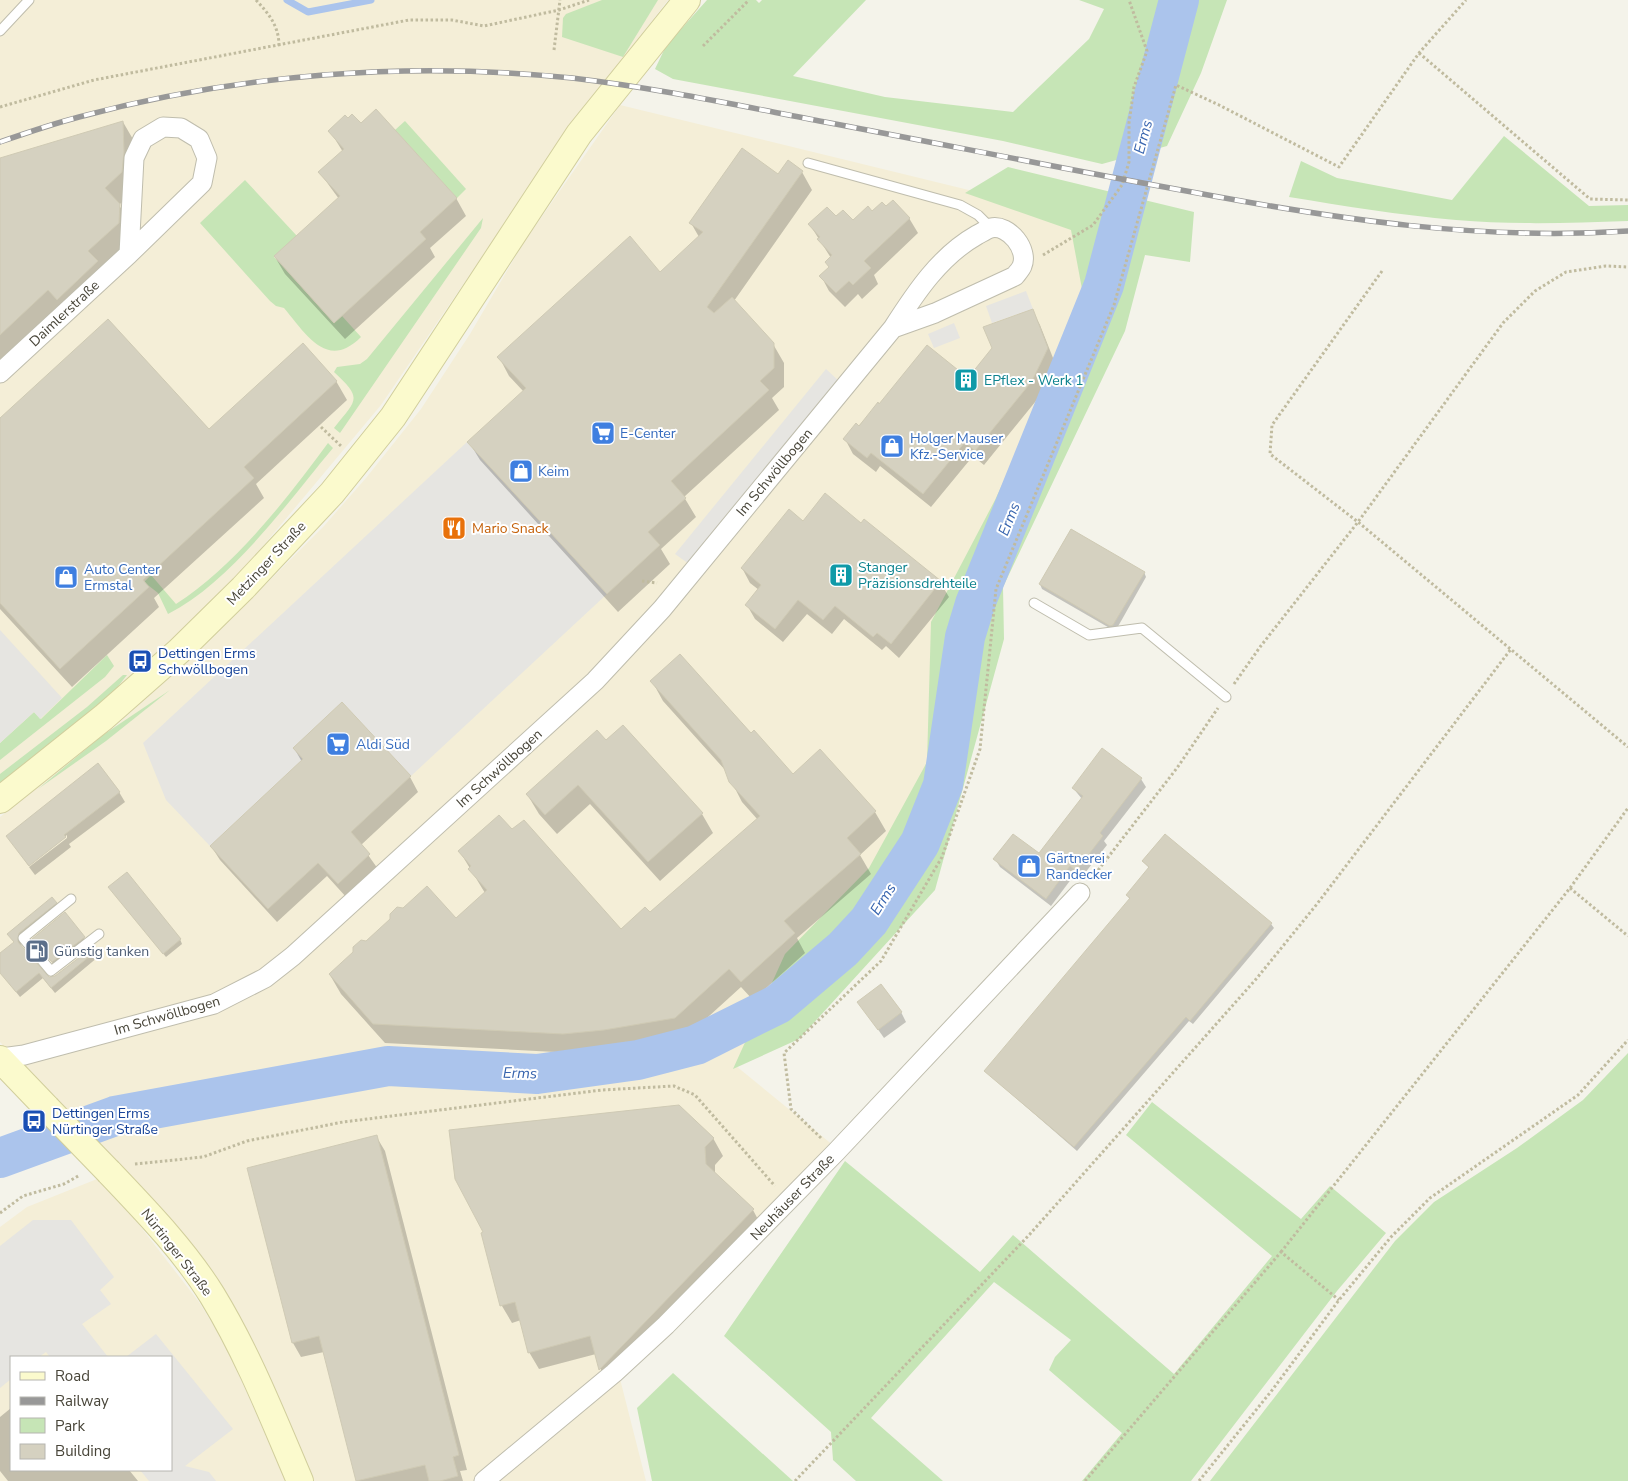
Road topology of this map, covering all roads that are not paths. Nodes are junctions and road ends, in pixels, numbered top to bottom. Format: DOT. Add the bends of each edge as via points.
graph roads {
  1 [pos="29,0"];
  2 [pos="687,0"];
  3 [pos="0,31"];
  4 [pos="808,163"];
  5 [pos="991,228"];
  6 [pos="129,254"];
  7 [pos="893,328"];
  8 [pos="0,373"];
  9 [pos="1034,603"];
  10 [pos="1226,697"];
  11 [pos="0,800"];
  12 [pos="1080,893"];
  13 [pos="71,899"];
  14 [pos="99,934"];
  15 [pos="0,1058"];
  16 [pos="300,1481"];
  17 [pos="484,1481"];
  1 -- 3 [label="lane"];
  2 -- 11 [label="street, Metzinger Straße" via="579,134 393,417 348,473 286,544 206,626 135,692"];
  4 -- 5 [label="lane" via="960,205 978,215"];
  5 -- 7 [label="street, Im Schwöllbogen" via="964,243 944,261 924,283"];
  5 -- 7 [label="street" via="1004,229 1014,237 1022,251 1022,266 1015,276 935,313"];
  6 -- 6 [label="street, Daimlerstraße" via="134,158 143,139 163,127 182,128 199,140 207,158 202,182"];
  6 -- 8 [label="street, Daimlerstraße"];
  7 -- 15 [label="street, Im Schwöllbogen" via="662,609 596,681 293,956 265,978 214,1004"];
  9 -- 10 [label="lane" via="1089,635 1142,628"];
  12 -- 17 [label="street, Neuhäuser Straße" via="836,1152 637,1353"];
  13 -- 14 [label="lane" via="23,938 51,971"];
  15 -- 16 [label="street, Nürtinger Straße, bridge" via="98,1172 163,1230 212,1295 262,1390"];
}
